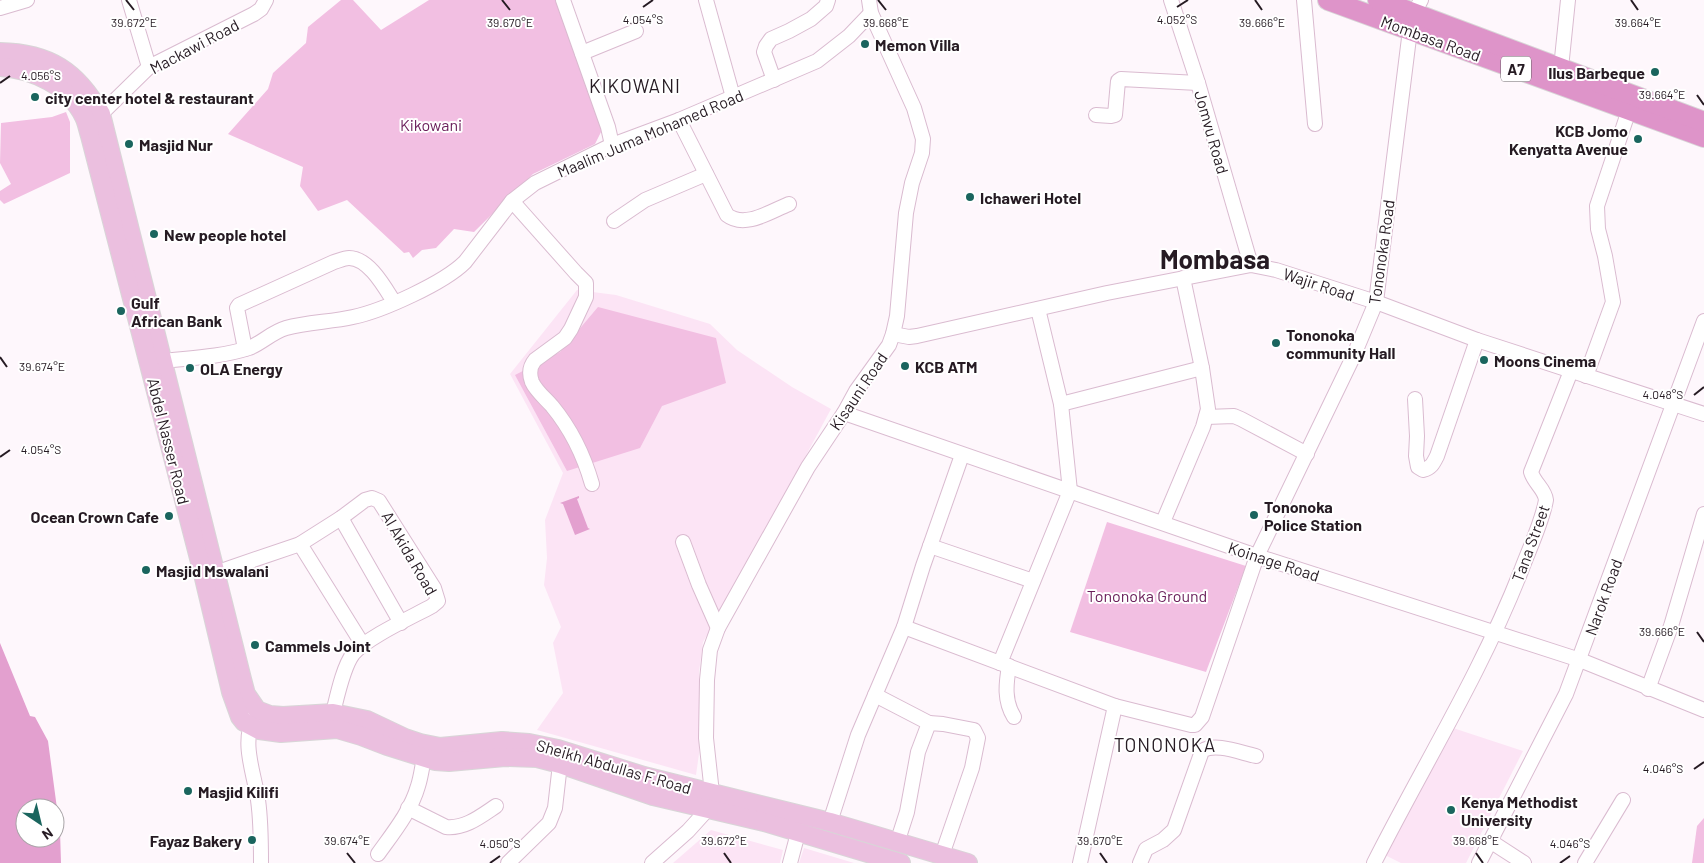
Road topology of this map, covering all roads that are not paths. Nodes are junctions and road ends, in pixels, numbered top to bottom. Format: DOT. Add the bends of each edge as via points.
graph roads {
  1 [pos="27,0"];
  2 [pos="129,0"];
  3 [pos="266,0"];
  4 [pos="563,0"];
  5 [pos="706,0"];
  6 [pos="828,0"];
  7 [pos="1171,0"];
  8 [pos="1304,0"];
  9 [pos="1328,0"];
  10 [pos="1378,0"];
  11 [pos="1568,0"];
  12 [pos="870,6"];
  13 [pos="0,8"];
  14 [pos="1408,15"];
  15 [pos="636,32"];
  16 [pos="0,52"];
  17 [pos="582,53"];
  18 [pos="0,67"];
  19 [pos="149,67"];
  20 [pos="1561,68"];
  21 [pos="774,80"];
  22 [pos="1198,83"];
  23 [pos="733,97"];
  24 [pos="1629,110"];
  25 [pos="101,114"];
  26 [pos="1096,115"];
  27 [pos="679,120"];
  28 [pos="1704,122"];
  29 [pos="1315,124"];
  30 [pos="1704,137"];
  31 [pos="612,145"];
  32 [pos="706,174"];
  33 [pos="512,201"];
  34 [pos="789,204"];
  35 [pos="614,221"];
  36 [pos="1251,265"];
  37 [pos="1183,278"];
  38 [pos="394,302"];
  39 [pos="1376,302"];
  40 [pos="1038,309"];
  41 [pos="1704,321"];
  42 [pos="145,322"];
  43 [pos="894,334"];
  44 [pos="1477,340"];
  45 [pos="245,349"];
  46 [pos="162,361"];
  47 [pos="1202,368"];
  48 [pos="1571,371"];
  49 [pos="1586,376"];
  50 [pos="1415,398"];
  51 [pos="1061,404"];
  52 [pos="1674,404"];
  53 [pos="168,411"];
  54 [pos="844,413"];
  55 [pos="1704,414"];
  56 [pos="1206,417"];
  57 [pos="1307,454"];
  58 [pos="962,455"];
  59 [pos="592,484"];
  60 [pos="1070,491"];
  61 [pos="1704,514"];
  62 [pos="341,518"];
  63 [pos="1163,522"];
  64 [pos="684,542"];
  65 [pos="300,544"];
  66 [pos="930,546"];
  67 [pos="1256,556"];
  68 [pos="215,573"];
  69 [pos="1033,581"];
  70 [pos="400,623"];
  71 [pos="904,627"];
  72 [pos="718,628"];
  73 [pos="1495,634"];
  74 [pos="363,645"];
  75 [pos="1580,660"];
  76 [pos="1004,665"];
  77 [pos="1648,689"];
  78 [pos="875,695"];
  79 [pos="1115,706"];
  80 [pos="1704,710"];
  81 [pos="333,713"];
  82 [pos="1014,717"];
  83 [pos="253,718"];
  84 [pos="929,724"];
  85 [pos="1256,756"];
  86 [pos="424,758"];
  87 [pos="560,764"];
  88 [pos="702,800"];
  89 [pos="1623,800"];
  90 [pos="496,806"];
  91 [pos="408,808"];
  92 [pos="830,822"];
  93 [pos="798,833"];
  94 [pos="1490,841"];
  95 [pos="897,843"];
  96 [pos="378,854"];
  97 [pos="942,855"];
  98 [pos="261,863"];
  99 [pos="508,863"];
  100 [pos="652,863"];
  101 [pos="790,863"];
  102 [pos="900,863"];
  103 [pos="968,863"];
  104 [pos="1080,863"];
  105 [pos="1140,863"];
  106 [pos="1374,863"];
  107 [pos="1478,863"];
  108 [pos="1524,863"];
  109 [pos="1585,863"];
  1 -- 13 [label="street"];
  2 -- 19 [label="street"];
  3 -- 19 [label="street, Mackawi Road" via="254,14"];
  4 -- 17 [label="street"];
  5 -- 23 [label="street"];
  6 -- 21 [label="street" via="826,6 811,19 771,39 766,46 764,52"];
  7 -- 22 [label="street, Jomvu Road"];
  8 -- 29 [label="street"];
  9 -- 14 [label="highway, Mombasa Road / A7"];
  10 -- 14 [label="highway, Mombasa Road / A7"];
  11 -- 20 [label="street"];
  12 -- 21 [label="street, Maalim Juma Mohamed Road" via="849,36 817,61"];
  12 -- 43 [label="street, Kisauni Road" via="924,139 906,214"];
  14 -- 20 [label="highway, Mombasa Road / A7"];
  14 -- 24 [label="highway, Mombasa Road / A7"];
  14 -- 39 [label="street, Tononoka Road"];
  15 -- 17 [label="street"];
  16 -- 25 [label="main road, Abdel Nasser Road" via="30,54 57,66 85,90"];
  17 -- 31 [label="street"];
  18 -- 42 [label="main road, Abdel Nasser Road" via="26,70 47,80 68,96 84,117"];
  19 -- 25 [label="street, Mackawi Road"];
  20 -- 28 [label="highway, Mombasa Road / A7"];
  21 -- 23 [label="street, Maalim Juma Mohamed Road"];
  22 -- 26 [label="street" via="1121,79 1115,115"];
  22 -- 36 [label="street, Jomvu Road"];
  23 -- 27 [label="street, Maalim Juma Mohamed Road"];
  24 -- 30 [label="highway, Mombasa Road / A7"];
  24 -- 49 [label="street" via="1597,206 1598,229 1613,302"];
  25 -- 42 [label="main road, Abdel Nasser Road"];
  27 -- 31 [label="street, Maalim Juma Mohamed Road"];
  27 -- 32 [label="street"];
  31 -- 33 [label="street, Maalim Juma Mohamed Road" via="535,183"];
  32 -- 34 [label="street" via="727,216 736,221 755,218"];
  32 -- 35 [label="street" via="645,200"];
  33 -- 38 [label="street, Maalim Juma Mohamed Road" via="458,269"];
  33 -- 59 [label="street" via="586,283 586,297 571,329 565,338 535,360 530,372 535,388 552,406 577,444"];
  36 -- 37 [label="street, Wajir Road"];
  36 -- 39 [label="street, Wajir Road"];
  37 -- 40 [label="street, Wajir Road"];
  37 -- 47 [label="street"];
  38 -- 45 [label="street, Maalim Juma Mohamed Road" via="352,317 284,329"];
  38 -- 45 [label="street" via="374,272 362,263 350,258 334,262 239,305"];
  39 -- 44 [label="street, Wajir Road"];
  39 -- 57 [label="street, Tononoka Road"];
  40 -- 43 [label="street, Wajir Road" via="918,336"];
  40 -- 51 [label="street"];
  41 -- 52 [label="street, Narok Road"];
  42 -- 46 [label="main road, Abdel Nasser Road"];
  42 -- 53 [label="main road, Abdel Nasser Road"];
  43 -- 54 [label="street, Kisauni Road"];
  44 -- 48 [label="street, Wajir Road"];
  44 -- 50 [label="street" via="1437,456 1433,465 1423,470 1418,467 1416,456"];
  45 -- 46 [label="street, Maalim Juma Mohamed Road"];
  46 -- 53 [label="main road, Abdel Nasser Road"];
  47 -- 51 [label="street"];
  47 -- 56 [label="street" via="1208,409"];
  48 -- 49 [label="street, Wajir Road"];
  48 -- 73 [label="street, Tana Street" via="1531,472 1534,482 1544,492 1546,504"];
  49 -- 52 [label="street, Wajir Road"];
  51 -- 60 [label="street"];
  52 -- 55 [label="street, Wajir Road"];
  52 -- 75 [label="street, Narok Road"];
  53 -- 68 [label="main road, Abdel Nasser Road" via="203,518"];
  53 -- 83 [label="main road, Abdel Nasser Road" via="231,692 240,717"];
  54 -- 58 [label="street, Koinage Road"];
  54 -- 72 [label="street, Kisauni Road" via="808,466"];
  56 -- 57 [label="street" via="1234,416"];
  56 -- 63 [label="street"];
  57 -- 67 [label="street, Tononoka Road"];
  58 -- 60 [label="street, Koinage Road"];
  58 -- 66 [label="street"];
  60 -- 63 [label="street, Koinage Road"];
  60 -- 69 [label="street"];
  61 -- 77 [label="street" via="1671,626"];
  62 -- 65 [label="street, Al Akida Road"];
  62 -- 70 [label="street"];
  62 -- 70 [label="street, Al Akida Road" via="365,500 379,501 434,588 438,601"];
  63 -- 67 [label="street, Koinage Road"];
  64 -- 72 [label="street"];
  65 -- 68 [label="street, Al Akida Road"];
  65 -- 74 [label="street"];
  66 -- 69 [label="street"];
  66 -- 71 [label="street"];
  67 -- 73 [label="street, Koinage Road"];
  67 -- 79 [label="street, Tononoka Road" via="1202,717 1196,725"];
  68 -- 83 [label="main road, Abdel Nasser Road"];
  69 -- 76 [label="street"];
  70 -- 74 [label="street"];
  71 -- 76 [label="street"];
  71 -- 78 [label="street"];
  72 -- 88 [label="street, Kisauni Road" via="710,650 707,680 709,766"];
  73 -- 75 [label="street, Koinage Road"];
  73 -- 106 [label="street, Tana Street"];
  74 -- 81 [label="street" via="349,661"];
  75 -- 77 [label="street, Koinage Road"];
  75 -- 94 [label="street, Narok Road" via="1566,694"];
  76 -- 79 [label="street"];
  76 -- 82 [label="street" via="1009,709"];
  77 -- 80 [label="street, Koinage Road"];
  78 -- 84 [label="street"];
  78 -- 92 [label="street" via="858,735"];
  79 -- 104 [label="street"];
  81 -- 83 [label="main road, Sheikh Abdullas F.Road"];
  81 -- 88 [label="main road, Sheikh Abdullas F.Road" via="367,720 429,745 502,741 558,749 635,773"];
  83 -- 86 [label="main road, Sheikh Abdullas F.Road" via="259,730 281,733 337,730"];
  83 -- 98 [label="street" via="247,740 258,799"];
  84 -- 95 [label="street" via="918,752 907,812"];
  84 -- 97 [label="street" via="974,730 978,735 972,768"];
  85 -- 105 [label="street" via="1216,747 1202,750 1174,830 1146,849"];
  86 -- 87 [label="main road, Sheikh Abdullas F.Road" via="450,762 537,758"];
  86 -- 91 [label="street" via="418,786"];
  87 -- 88 [label="main road, Sheikh Abdullas F.Road" via="653,796"];
  87 -- 99 [label="street" via="555,808 549,823"];
  88 -- 92 [label="main road, Sheikh Abdullas F.Road"];
  88 -- 93 [label="main road, Sheikh Abdullas F.Road"];
  88 -- 100 [label="street, Kisauni Road" via="688,831"];
  89 -- 109 [label="street"];
  90 -- 91 [label="street" via="463,826 451,828"];
  91 -- 96 [label="street"];
  92 -- 95 [label="main road, Sheikh Abdullas F.Road"];
  93 -- 101 [label="street"];
  93 -- 102 [label="main road, Sheikh Abdullas F.Road"];
  94 -- 107 [label="street, Narok Road"];
  94 -- 108 [label="street"];
  95 -- 97 [label="main road, Sheikh Abdullas F.Road"];
  97 -- 103 [label="main road, Sheikh Abdullas F.Road"];
}
